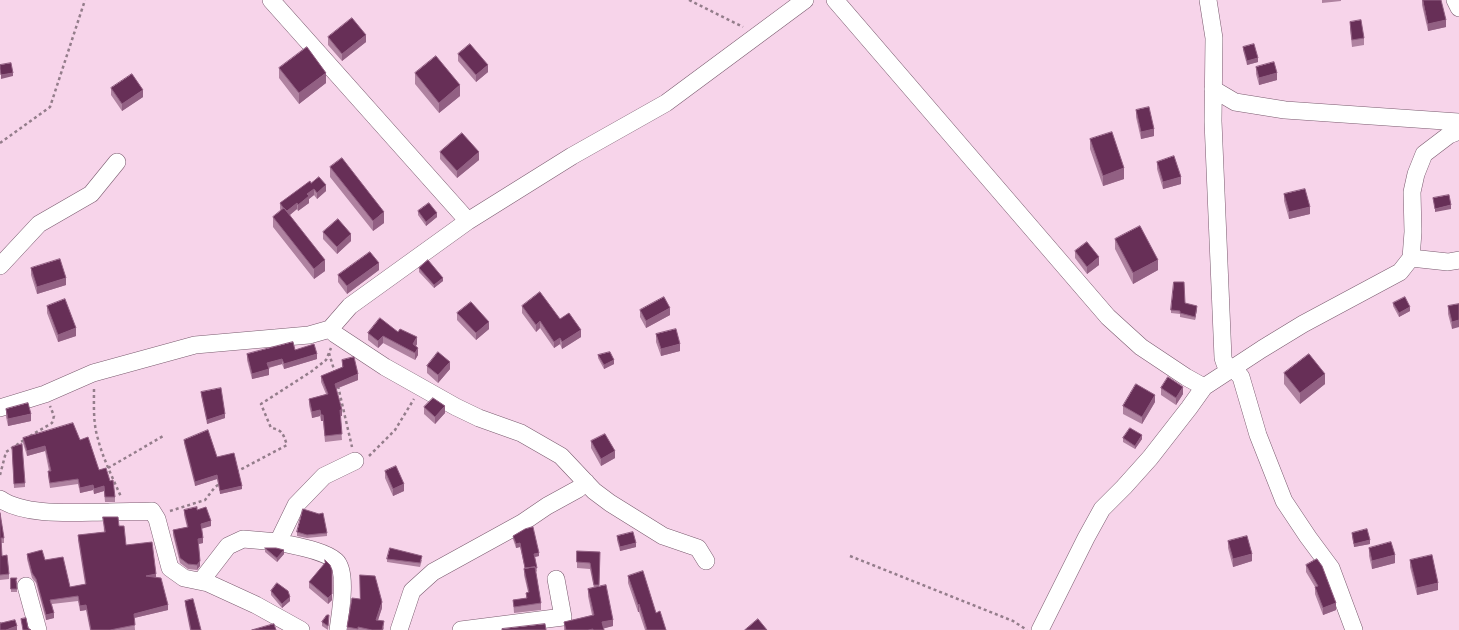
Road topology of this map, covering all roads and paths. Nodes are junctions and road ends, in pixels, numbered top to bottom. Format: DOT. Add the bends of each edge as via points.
graph roads {
  1 [pos="85,0"];
  2 [pos="270,0"];
  3 [pos="689,0"];
  4 [pos="805,0"];
  5 [pos="835,0"];
  6 [pos="1208,0"];
  7 [pos="1455,0"];
  8 [pos="1459,8"];
  9 [pos="758,34"];
  10 [pos="1213,89"];
  11 [pos="1459,122"];
  12 [pos="1459,131"];
  13 [pos="0,144"];
  14 [pos="117,162"];
  15 [pos="468,221"];
  16 [pos="1411,258"];
  17 [pos="1459,260"];
  18 [pos="0,266"];
  19 [pos="333,331"];
  20 [pos="329,352"];
  21 [pos="1233,368"];
  22 [pos="93,373"];
  23 [pos="1204,387"];
  24 [pos="422,388"];
  25 [pos="45,394"];
  26 [pos="0,408"];
  27 [pos="164,435"];
  28 [pos="355,461"];
  29 [pos="108,468"];
  30 [pos="233,474"];
  31 [pos="0,475"];
  32 [pos="227,478"];
  33 [pos="586,482"];
  34 [pos="0,499"];
  35 [pos="122,512"];
  36 [pos="157,519"];
  37 [pos="278,542"];
  38 [pos="850,556"];
  39 [pos="706,560"];
  40 [pos="556,579"];
  41 [pos="201,581"];
  42 [pos="26,586"];
  43 [pos="38,630"];
  44 [pos="301,630"];
  45 [pos="338,630"];
  46 [pos="400,630"];
  47 [pos="462,630"];
  48 [pos="1027,630"];
  49 [pos="1040,630"];
  50 [pos="1354,630"];
  1 -- 13 [label="path" via="50,107"];
  2 -- 15 [label="street"];
  3 -- 9 [label="path"];
  4 -- 9 [label="street"];
  5 -- 23 [label="street" via="1108,317 1141,347"];
  6 -- 10 [label="street" via="1214,38"];
  7 -- 8 [label="street"];
  9 -- 15 [label="street" via="666,102 572,156"];
  10 -- 11 [label="street" via="1235,102 1286,110"];
  10 -- 21 [label="street" via="1223,358 1225,364"];
  12 -- 16 [label="street" via="1449,135 1424,154 1419,167 1412,192"];
  14 -- 18 [label="street" via="92,194 39,224"];
  15 -- 19 [label="street" via="350,306"];
  16 -- 17 [label="street" via="1448,262"];
  16 -- 21 [label="street" via="1400,272 1303,324"];
  19 -- 20 [label="path"];
  19 -- 22 [label="street" via="195,345"];
  19 -- 24 [label="street" via="385,367"];
  20 -- 28 [label="path"];
  20 -- 30 [label="path" via="326,360 312,371 261,404 271,428 283,433 287,445"];
  21 -- 23 [label="street"];
  21 -- 50 [label="street" via="1241,377 1258,435 1284,501 1331,568"];
  22 -- 25 [label="street"];
  22 -- 29 [label="path" via="94,413 98,439"];
  23 -- 49 [label="street" via="1150,458 1102,508"];
  24 -- 28 [label="path" via="395,430 366,458"];
  24 -- 33 [label="street" via="456,408 521,433 561,456"];
  25 -- 26 [label="street"];
  25 -- 31 [label="path" via="54,416 52,423 6,452"];
  27 -- 29 [label="path"];
  28 -- 37 [label="street" via="324,476 296,505"];
  29 -- 35 [label="path" via="121,497"];
  32 -- 36 [label="path" via="215,487 205,500 161,514"];
  33 -- 39 [label="street" via="610,503 663,536 698,548"];
  33 -- 46 [label="street" via="578,490 522,523 433,572 412,591"];
  34 -- 35 [label="street" via="7,504 35,510"];
  35 -- 36 [label="street" via="152,511"];
  36 -- 41 [label="street" via="170,568 184,578"];
  37 -- 41 [label="street" via="243,539 228,546"];
  37 -- 45 [label="street" via="321,553 336,560 340,565 343,586"];
  38 -- 48 [label="path" via="1013,621"];
  40 -- 47 [label="street" via="563,617"];
  41 -- 44 [label="street" via="256,605"];
  42 -- 43 [label="street"];
}
